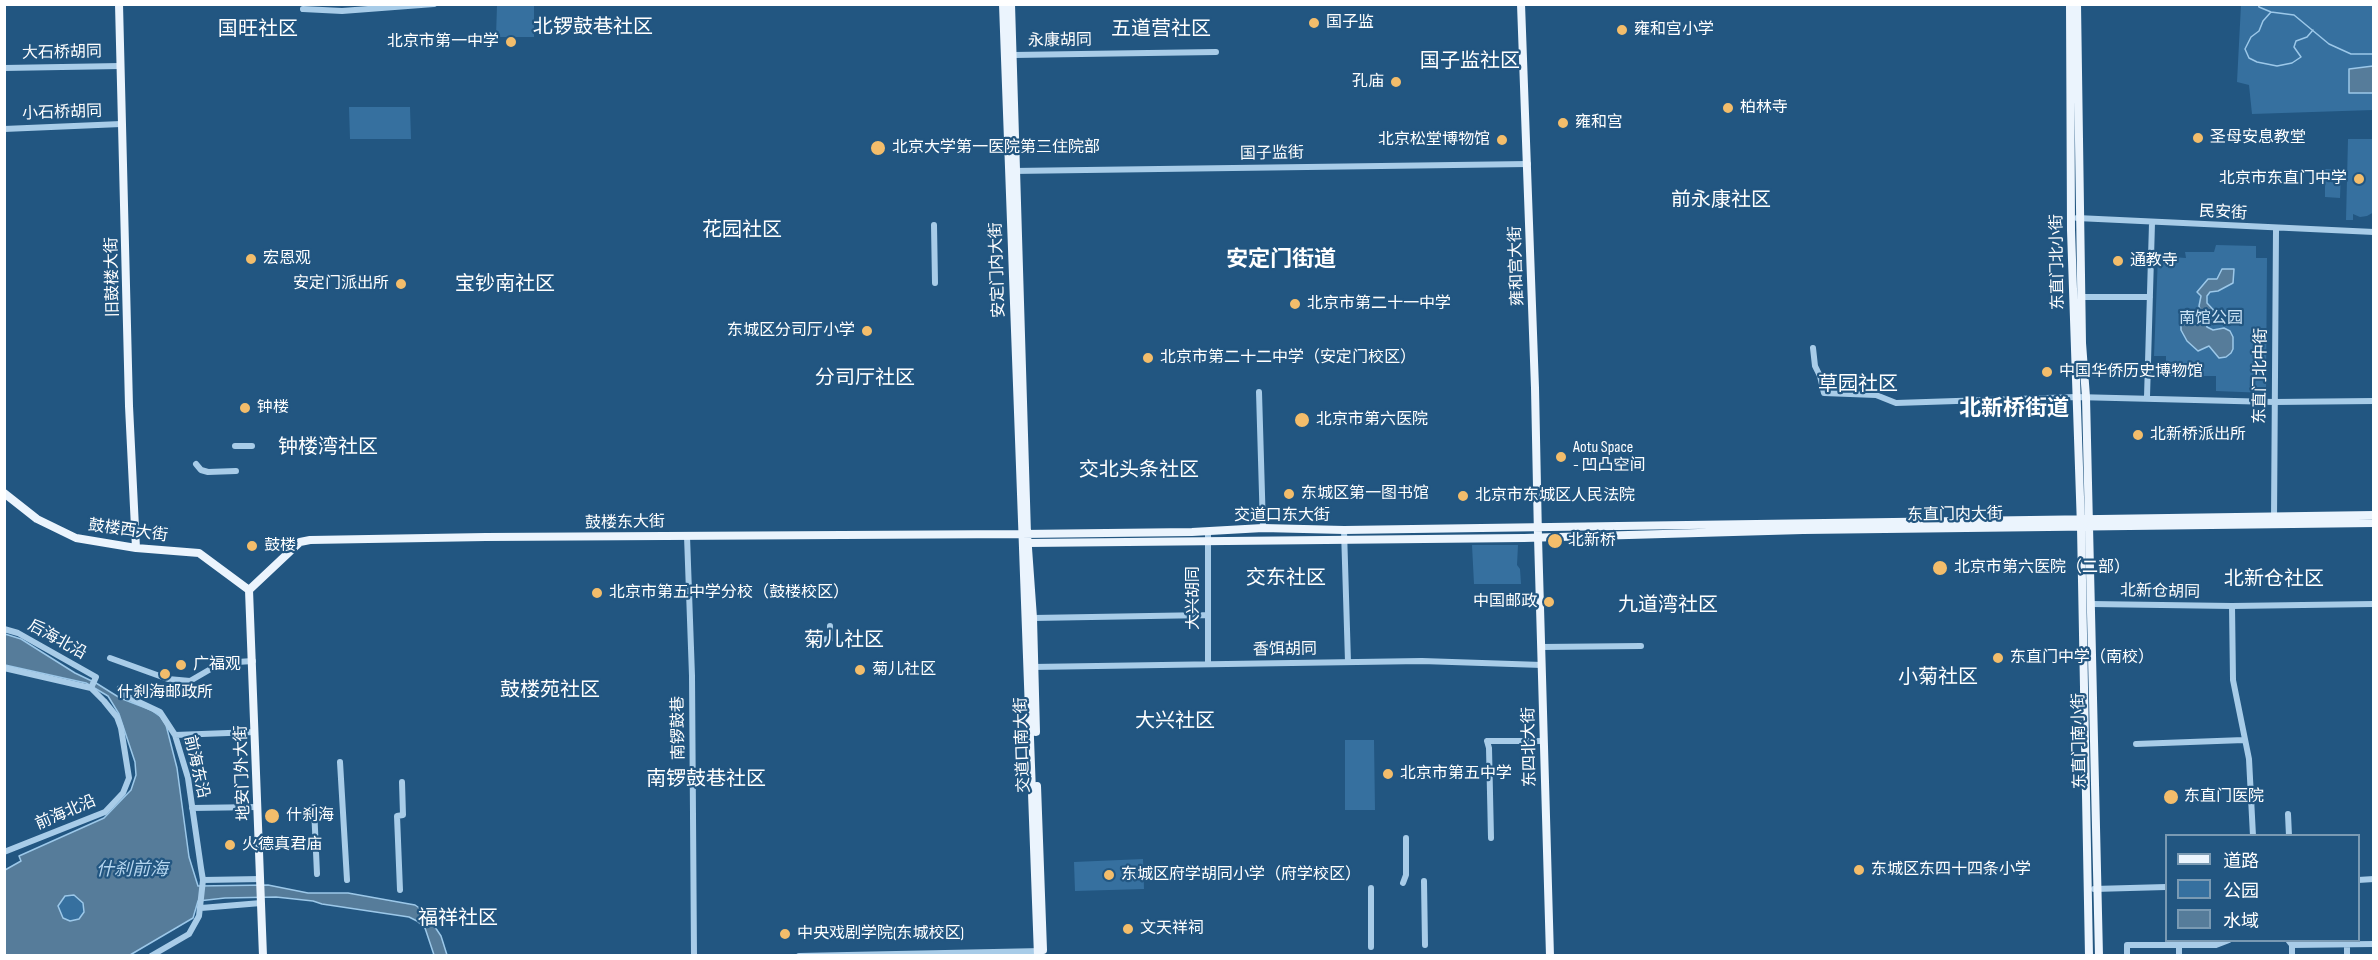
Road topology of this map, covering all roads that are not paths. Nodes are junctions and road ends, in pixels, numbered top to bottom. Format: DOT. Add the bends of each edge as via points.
graph roads {
  1 [pos="119,4"];
  2 [pos="434,4"];
  3 [pos="1003,4"];
  4 [pos="1011,4"];
  5 [pos="1521,4"];
  6 [pos="2070,4"];
  7 [pos="2078,4"];
  8 [pos="303,9"];
  9 [pos="2074,20"];
  10 [pos="1216,52"];
  11 [pos="1013,55"];
  12 [pos="120,66"];
  13 [pos="4,68"];
  14 [pos="121,124"];
  15 [pos="4,129"];
  16 [pos="1528,164"];
  17 [pos="1012,171"];
  18 [pos="2071,218"];
  19 [pos="2080,218"];
  20 [pos="2152,223"];
  21 [pos="934,225"];
  22 [pos="2276,229"];
  23 [pos="2373,232"];
  24 [pos="935,283"];
  25 [pos="2082,297"];
  26 [pos="2150,297"];
  27 [pos="1813,348"];
  28 [pos="1259,392"];
  29 [pos="2076,397"];
  30 [pos="2086,397"];
  31 [pos="2147,397"];
  32 [pos="2373,401"];
  33 [pos="2274,402"];
  34 [pos="235,446"];
  35 [pos="252,446"];
  36 [pos="196,464"];
  37 [pos="236,471"];
  38 [pos="4,492"];
  39 [pos="2373,515"];
  40 [pos="2274,520"];
  41 [pos="2084,523"];
  42 [pos="2373,523"];
  43 [pos="1538,527"];
  44 [pos="1263,528"];
  45 [pos="1344,530"];
  46 [pos="1208,531"];
  47 [pos="1024,534"];
  48 [pos="687,536"];
  49 [pos="1538,537"];
  50 [pos="1344,541"];
  51 [pos="1208,542"];
  52 [pos="1028,543"];
  53 [pos="136,548"];
  54 [pos="249,590"];
  55 [pos="2091,604"];
  56 [pos="2373,604"];
  57 [pos="2232,606"];
  58 [pos="1208,615"];
  59 [pos="1033,618"];
  60 [pos="830,626"];
  61 [pos="4,629"];
  62 [pos="818,640"];
  63 [pos="1641,646"];
  64 [pos="1541,647"];
  65 [pos="110,658"];
  66 [pos="253,661"];
  67 [pos="1348,662"];
  68 [pos="1208,664"];
  69 [pos="1542,665"];
  70 [pos="1031,667"];
  71 [pos="4,668"];
  72 [pos="91,688"];
  73 [pos="120,688"];
  74 [pos="255,732"];
  75 [pos="175,735"];
  76 [pos="2244,740"];
  77 [pos="1543,741"];
  78 [pos="2136,744"];
  79 [pos="340,762"];
  80 [pos="402,782"];
  81 [pos="258,807"];
  82 [pos="314,807"];
  83 [pos="192,808"];
  84 [pos="2288,814"];
  85 [pos="2253,834"];
  86 [pos="2289,834"];
  87 [pos="1406,838"];
  88 [pos="1491,838"];
  89 [pos="4,852"];
  90 [pos="317,874"];
  91 [pos="261,879"];
  92 [pos="203,880"];
  93 [pos="347,880"];
  94 [pos="1424,881"];
  95 [pos="1403,883"];
  96 [pos="2165,887"];
  97 [pos="1371,888"];
  98 [pos="2092,889"];
  99 [pos="400,890"];
  100 [pos="261,903"];
  101 [pos="201,908"];
  102 [pos="2179,942"];
  103 [pos="2224,942"];
  104 [pos="2291,942"];
  105 [pos="2373,944"];
  106 [pos="1425,945"];
  107 [pos="2347,945"];
  108 [pos="1371,947"];
  109 [pos="1040,953"];
  110 [pos="151,956"];
  111 [pos="263,956"];
  112 [pos="694,956"];
  113 [pos="799,956"];
  114 [pos="1550,956"];
  115 [pos="2090,956"];
  116 [pos="2099,956"];
  117 [pos="2127,956"];
  118 [pos="2179,956"];
  119 [pos="2292,956"];
  120 [pos="2347,956"];
  1 -- 12 [label="main road, 旧鼓楼大街"];
  2 -- 8 [label="street"];
  3 -- 17 [label="main road, 安定门内大街"];
  4 -- 11 [label="main road, 安定门内大街"];
  5 -- 16 [label="main road, 雍和宫大街"];
  6 -- 9 [label="main road, 东直门北小街"];
  7 -- 9 [label="main road, 东直门北小街"];
  9 -- 18 [label="main road, 东直门北小街"];
  9 -- 19 [label="main road, 东直门北小街"];
  10 -- 11 [label="street, 永康胡同"];
  11 -- 17 [label="main road, 安定门内大街"];
  12 -- 13 [label="street, 大石桥胡同"];
  12 -- 14 [label="main road, 旧鼓楼大街"];
  14 -- 15 [label="street, 小石桥胡同"];
  14 -- 53 [label="main road, 旧鼓楼大街"];
  16 -- 17 [label="street, 国子监街"];
  16 -- 43 [label="main road, 雍和宫大街"];
  17 -- 47 [label="main road, 安定门内大街"];
  18 -- 19 [label="street, 民安街"];
  18 -- 29 [label="main road, 东直门北小街"];
  19 -- 20 [label="street, 民安街"];
  19 -- 25 [label="main road, 东直门北小街"];
  20 -- 22 [label="street, 民安街"];
  20 -- 26 [label="street"];
  21 -- 24 [label="street"];
  22 -- 23 [label="street, 民安街"];
  22 -- 33 [label="street, 东直门北中街"];
  25 -- 26 [label="street"];
  25 -- 30 [label="main road, 东直门北小街"];
  26 -- 31 [label="street"];
  27 -- 29 [label="street" via="1824,393 1876,395 1907,404"];
  28 -- 44 [label="street"];
  29 -- 30 [label="street"];
  29 -- 41 [label="main road, 东直门北小街"];
  30 -- 31 [label="street"];
  30 -- 41 [label="main road, 东直门北小街"];
  31 -- 33 [label="street"];
  32 -- 33 [label="street"];
  33 -- 40 [label="street, 东直门北中街"];
  34 -- 35 [label="street"];
  36 -- 37 [label="street" via="201,470"];
  38 -- 53 [label="main road, 鼓楼西大街" via="59,531 95,543"];
  39 -- 40 [label="main road, 东直门内大街"];
  40 -- 41 [label="main road, 东直门内大街"];
  40 -- 42 [label="main road, 东直门内大街"];
  41 -- 43 [label="main road, 东直门内大街"];
  41 -- 49 [label="main road, 东直门内大街"];
  41 -- 55 [label="main road, 东直门南小街"];
  41 -- 98 [label="main road, 东直门南小街"];
  43 -- 45 [label="main road, 交道口东大街"];
  43 -- 49 [label="main road, 雍和宫大街"];
  44 -- 45 [label="main road, 交道口东大街"];
  44 -- 46 [label="main road, 交道口东大街"];
  45 -- 50 [label="street"];
  46 -- 47 [label="main road, 交道口东大街"];
  46 -- 51 [label="street, 大兴胡同"];
  47 -- 48 [label="main road, 鼓楼东大街"];
  47 -- 52 [label="main road"];
  47 -- 70 [label="main road, 交道口南大街"];
  48 -- 54 [label="main road, 鼓楼东大街" via="310,540 300,542"];
  48 -- 112 [label="street, 南锣鼓巷"];
  49 -- 50 [label="main road, 交道口东大街"];
  49 -- 64 [label="main road, 东四北大街"];
  50 -- 51 [label="main road, 交道口东大街"];
  50 -- 67 [label="street"];
  51 -- 52 [label="main road, 交道口东大街"];
  51 -- 58 [label="street, 大兴胡同"];
  52 -- 59 [label="main road, 交道口南大街"];
  53 -- 54 [label="main road, 鼓楼西大街" via="199,553"];
  54 -- 66 [label="main road, 地安门外大街"];
  55 -- 57 [label="street, 北新仓胡同"];
  55 -- 98 [label="main road, 东直门南小街"];
  56 -- 57 [label="street, 北新仓胡同"];
  57 -- 76 [label="street" via="2233,680"];
  58 -- 59 [label="street"];
  58 -- 68 [label="street, 大兴胡同"];
  59 -- 70 [label="main road, 交道口南大街"];
  60 -- 62 [label="street" via="830,639"];
  61 -- 72 [label="street, 后海北沿" via="18,633 96,678"];
  63 -- 64 [label="street"];
  64 -- 69 [label="main road, 东四北大街"];
  65 -- 66 [label="street" via="168,679 190,681 221,663"];
  66 -- 74 [label="main road, 地安门外大街"];
  67 -- 68 [label="street, 香饵胡同"];
  67 -- 69 [label="street, 香饵胡同"];
  68 -- 70 [label="street, 香饵胡同"];
  69 -- 77 [label="main road, 东四北大街"];
  70 -- 109 [label="main road, 交道口南大街"];
  71 -- 72 [label="street"];
  72 -- 89 [label="street, 前海北沿" via="117,717 129,768 128,784 105,812"];
  73 -- 75 [label="street, 前海东沿" via="126,696 164,715"];
  74 -- 75 [label="street"];
  74 -- 81 [label="main road, 地安门外大街"];
  75 -- 83 [label="street, 前海东沿"];
  76 -- 78 [label="street"];
  76 -- 85 [label="street" via="2249,759"];
  77 -- 88 [label="street" via="1487,741"];
  77 -- 114 [label="main road, 东四北大街"];
  79 -- 93 [label="street"];
  80 -- 99 [label="street" via="403,816 396,816"];
  81 -- 83 [label="street"];
  81 -- 91 [label="main road, 地安门外大街"];
  82 -- 90 [label="street"];
  83 -- 92 [label="street, 前海东沿"];
  84 -- 86 [label="street"];
  87 -- 95 [label="street"];
  91 -- 92 [label="street"];
  91 -- 100 [label="main road, 地安门外大街"];
  92 -- 101 [label="street, 前海东沿"];
  94 -- 106 [label="street"];
  96 -- 98 [label="street"];
  97 -- 108 [label="street"];
  98 -- 115 [label="main road, 东直门南小街"];
  98 -- 116 [label="main road, 东直门南小街"];
  100 -- 101 [label="street"];
  100 -- 111 [label="main road, 地安门外大街"];
  101 -- 110 [label="street" via="189,934"];
  102 -- 103 [label="street"];
  102 -- 117 [label="street" via="2127,945"];
  102 -- 118 [label="street"];
  104 -- 107 [label="street"];
  104 -- 119 [label="street"];
  105 -- 107 [label="street"];
  107 -- 120 [label="street"];
  109 -- 113 [label="street"];
}
